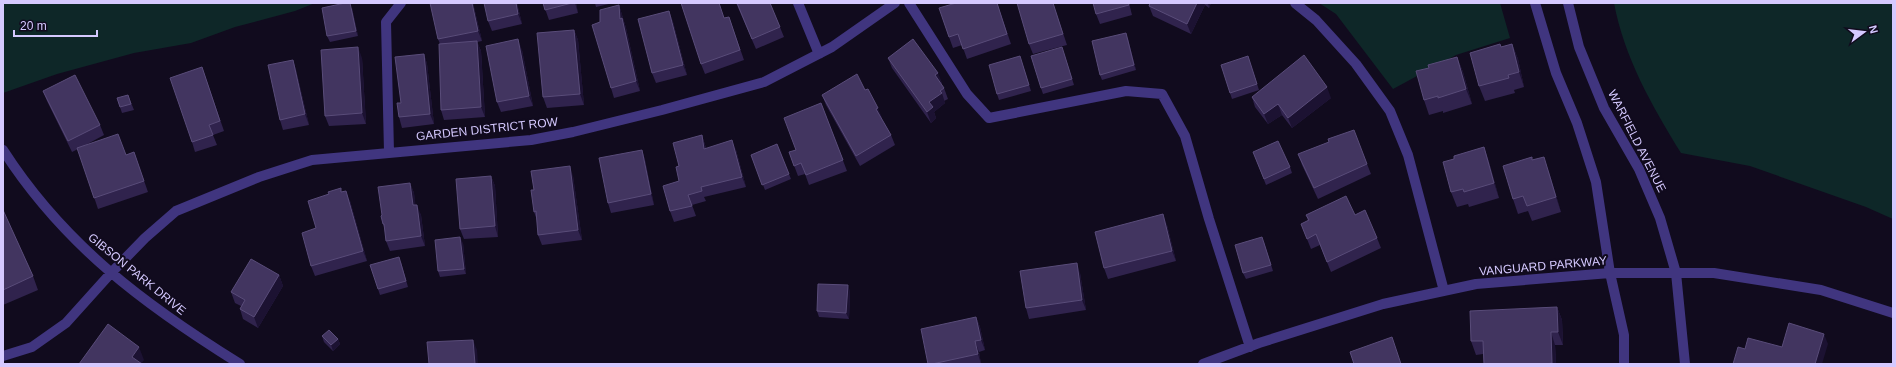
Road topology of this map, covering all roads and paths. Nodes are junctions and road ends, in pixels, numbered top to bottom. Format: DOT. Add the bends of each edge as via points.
graph roads {
  1 [pos="401,3"];
  2 [pos="798,3"];
  3 [pos="895,3"];
  4 [pos="909,3"];
  5 [pos="1295,3"];
  6 [pos="1535,3"];
  7 [pos="1568,3"];
  8 [pos="819,54"];
  9 [pos="3,150"];
  10 [pos="389,152"];
  11 [pos="111,273"];
  12 [pos="1610,273"];
  13 [pos="1676,273"];
  14 [pos="1444,291"];
  15 [pos="1893,313"];
  16 [pos="1250,347"];
  17 [pos="3,356"];
  18 [pos="240,364"];
  19 [pos="1203,364"];
  20 [pos="1624,364"];
  21 [pos="1685,364"];
  1 -- 10 [label="street" via="386,22"];
  2 -- 8 [label="street"];
  3 -- 8 [label="street, GARDEN DISTRICT ROW"];
  4 -- 16 [label="street" via="967,94 989,118 1126,92 1162,94 1185,136"];
  5 -- 14 [label="street" via="1316,20 1356,64 1390,112 1408,155"];
  6 -- 12 [label="street" via="1556,73 1577,122 1596,182"];
  7 -- 13 [label="street, WARFIELD AVENUE" via="1579,47 1604,108 1639,169 1660,218"];
  8 -- 10 [label="street, GARDEN DISTRICT ROW" via="764,82 574,132 531,140"];
  9 -- 11 [label="street, GIBSON PARK DRIVE" via="54,218"];
  10 -- 11 [label="street, GARDEN DISTRICT ROW" via="312,160 259,177 176,211"];
  11 -- 17 [label="street, GARDEN DISTRICT ROW" via="66,323 32,347"];
  11 -- 18 [label="street, GIBSON PARK DRIVE" via="188,332"];
  12 -- 13 [label="street, VANGUARD PARKWAY"];
  12 -- 14 [label="street, VANGUARD PARKWAY" via="1476,284"];
  12 -- 20 [label="street" via="1624,334"];
  13 -- 15 [label="street, VANGUARD PARKWAY" via="1714,273 1820,290"];
  13 -- 21 [label="street, WARFIELD AVENUE"];
  14 -- 16 [label="street, VANGUARD PARKWAY" via="1383,304"];
  16 -- 19 [label="street, VANGUARD PARKWAY"];
}
